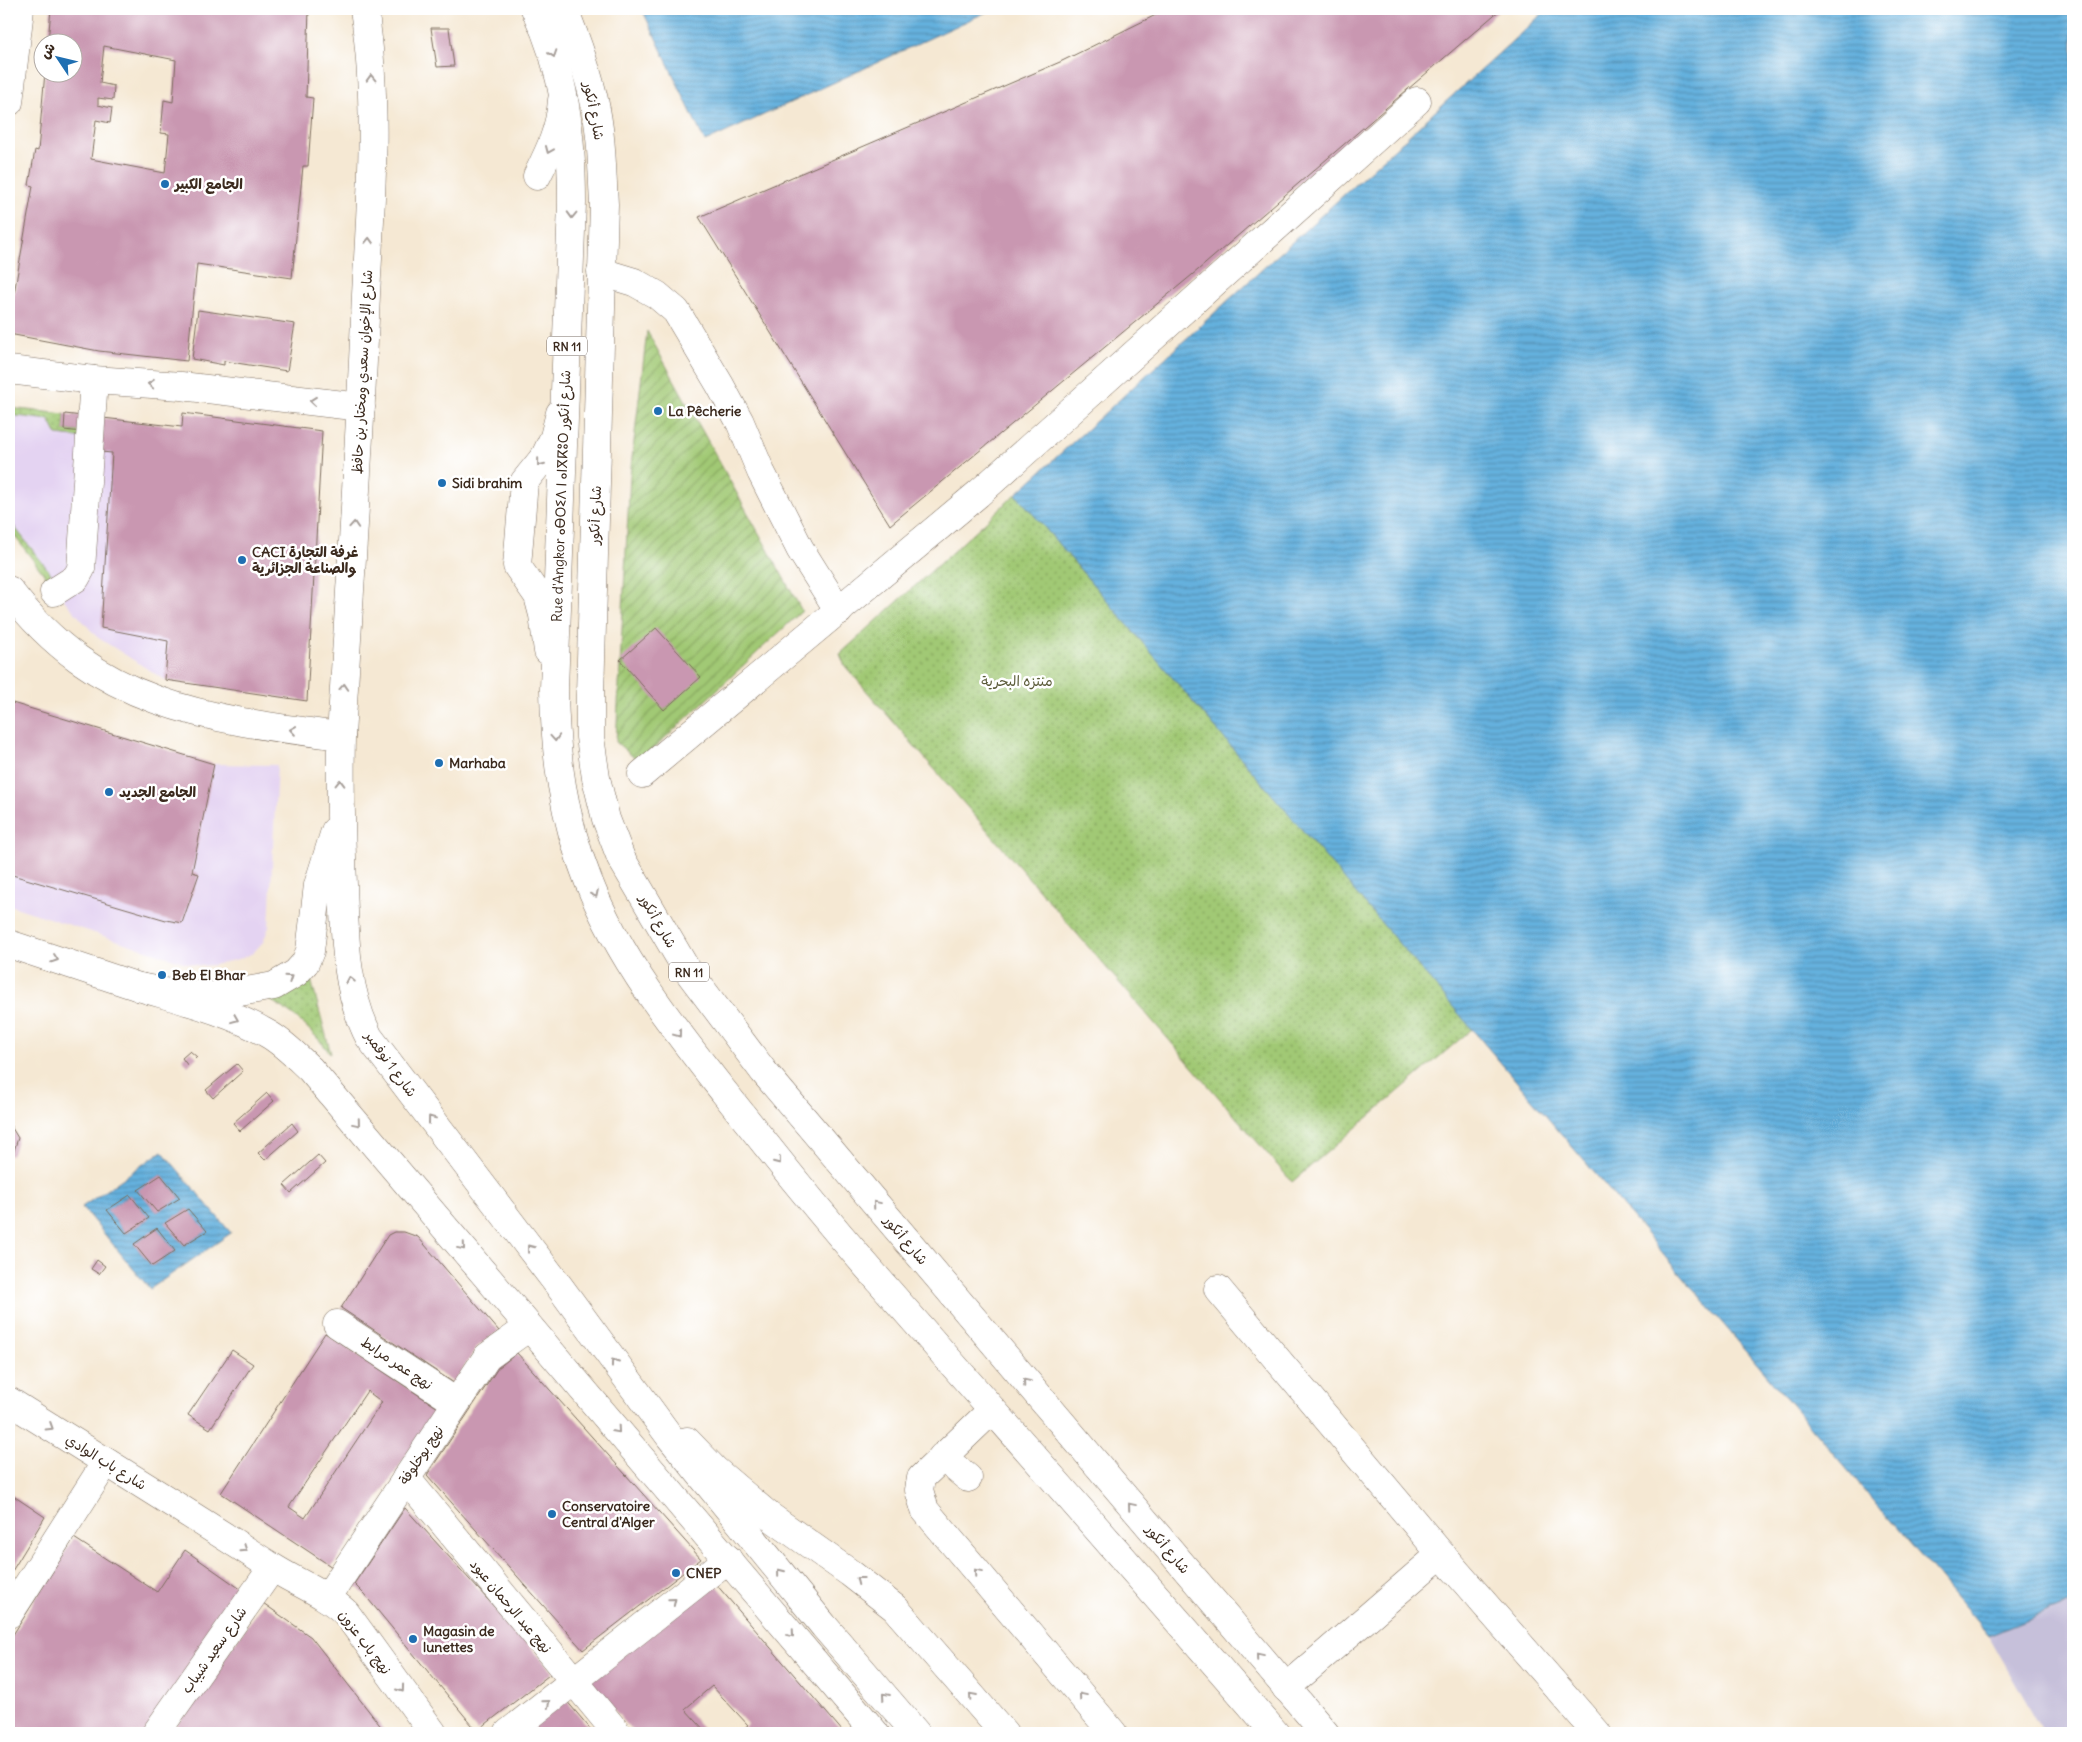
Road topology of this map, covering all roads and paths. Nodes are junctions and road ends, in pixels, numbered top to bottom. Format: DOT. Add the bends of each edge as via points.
graph roads {
  1 [pos="20,9"];
  2 [pos="364,9"];
  3 [pos="535,9"];
  4 [pos="564,9"];
  5 [pos="562,88"];
  6 [pos="1418,101"];
  7 [pos="9,102"];
  8 [pos="537,176"];
  9 [pos="601,272"];
  10 [pos="9,370"];
  11 [pos="94,380"];
  12 [pos="566,384"];
  13 [pos="361,407"];
  14 [pos="9,590"];
  15 [pos="54,592"];
  16 [pos="839,611"];
  17 [pos="9,618"];
  18 [pos="554,689"];
  19 [pos="159,701"];
  20 [pos="341,736"];
  21 [pos="642,774"];
  22 [pos="340,813"];
  23 [pos="9,944"];
  24 [pos="139,987"];
  25 [pos="1218,1289"];
  26 [pos="337,1324"];
  27 [pos="529,1326"];
  28 [pos="633,1388"];
  29 [pos="9,1401"];
  30 [pos="456,1402"];
  31 [pos="992,1410"];
  32 [pos="942,1457"];
  33 [pos="106,1462"];
  34 [pos="406,1478"];
  35 [pos="968,1478"];
  36 [pos="203,1522"];
  37 [pos="1441,1554"];
  38 [pos="728,1559"];
  39 [pos="272,1568"];
  40 [pos="327,1598"];
  41 [pos="9,1614"];
  42 [pos="574,1681"];
  43 [pos="1286,1688"];
  44 [pos="156,1733"];
  45 [pos="433,1733"];
  46 [pos="508,1733"];
  47 [pos="617,1733"];
  48 [pos="876,1733"];
  49 [pos="916,1733"];
  50 [pos="1004,1733"];
  51 [pos="1113,1733"];
  52 [pos="1275,1733"];
  53 [pos="1325,1733"];
  54 [pos="1597,1733"];
  1 -- 7 [label="main road"];
  13 -- 2 [label="main road, شارع الإخوان سعدي ومختار بن حافظ, one-way" via="373,137 371,50"];
  3 -- 5 [label="main road, Rue d'Angkor ⴰⴱⵔⵉⴷ ⵏ ⴰⵏⴳⴽⵓⵔ شارع أنكور / RN 11, one-way"];
  4 -- 9 [label="main road, شارع أنكور / RN 11" via="581,52 595,102 604,204"];
  5 -- 8 [label="main road, one-way" via="560,120"];
  5 -- 12 [label="main road, Rue d'Angkor ⴰⴱⵔⵉⴷ ⵏ ⴰⵏⴳⴽⵓⵔ شارع أنكور / RN 11, one-way" via="572,154"];
  6 -- 16 [label="main road" via="978,494"];
  9 -- 16 [label="main road" via="634,282 676,311 740,422 800,550"];
  43 -- 9 [label="main road, شارع أنكور / RN 11, one-way" via="764,1072 685,967 621,858 606,819 590,737"];
  10 -- 11 [label="main road"];
  13 -- 11 [label="main road, one-way" via="181,386"];
  11 -- 15 [label="main road" via="80,569 76,578"];
  12 -- 18 [label="main road, Rue d'Angkor ⴰⴱⵔⵉⴷ ⵏ ⴰⵏⴳⴽⵓⵔ شارع أنكور / RN 11"];
  12 -- 18 [label="main road, one-way" via="550,447 524,482 517,566 533,587 540,604"];
  20 -- 13 [label="main road, شارع الإخوان سعدي ومختار بن حافظ, one-way"];
  14 -- 19 [label="main road" via="41,628 84,665 121,686"];
  16 -- 21 [label="main road"];
  17 -- 19 [label="main road" via="82,675"];
  18 -- 31 [label="main road, RN 11, one-way" via="554,738 572,836 589,882 645,987 677,1034 810,1201"];
  20 -- 19 [label="main road, one-way" via="225,720"];
  22 -- 20 [label="main road, شارع 1 نوفمبر, one-way"];
  24 -- 22 [label="main road, one-way" via="176,994 218,996 274,986 296,973 310,951 318,885"];
  28 -- 22 [label="main road, شارع 1 نوفمبر, one-way" via="559,1286 384,1059 364,1027 348,968"];
  23 -- 24 [label="main road, one-way"];
  24 -- 27 [label="main road, one-way" via="253,1026 280,1042 335,1097"];
  25 -- 37 [label="main road"];
  26 -- 30 [label="main road, نهج عمر مرابط"];
  27 -- 30 [label="main road, نهج بوخلوفة" via="487,1357"];
  27 -- 38 [label="main road, one-way"];
  49 -- 28 [label="main road, one-way" via="824,1626"];
  50 -- 28 [label="main road, one-way" via="895,1608 749,1500"];
  29 -- 33 [label="main road, شارع باب الوادي, one-way"];
  30 -- 34 [label="main road, نهج بوخلوفة"];
  31 -- 32 [label="main road"];
  31 -- 52 [label="main road, RN 11"];
  32 -- 35 [label="main road"];
  51 -- 32 [label="main road, one-way" via="925,1510 919,1490 921,1478"];
  33 -- 36 [label="main road, شارع باب الوادي"];
  33 -- 41 [label="main road"];
  34 -- 40 [label="main road, نهج بوخلوفة"];
  34 -- 42 [label="main road, نهج عبد الرحمان عبود"];
  36 -- 39 [label="main road, نهج باب عزون, one-way"];
  37 -- 43 [label="main road"];
  37 -- 54 [label="main road"];
  42 -- 38 [label="main road, one-way"];
  38 -- 48 [label="main road, one-way"];
  39 -- 40 [label="main road, نهج باب عزون"];
  39 -- 44 [label="main road, شارع سعيد شيباب"];
  40 -- 45 [label="main road, نهج باب عزون, one-way" via="346,1613"];
  46 -- 42 [label="main road, one-way"];
  42 -- 47 [label="main road, نهج عبد الرحمان عبود"];
  43 -- 53 [label="main road, شارع أنكور / RN 11"];
}
